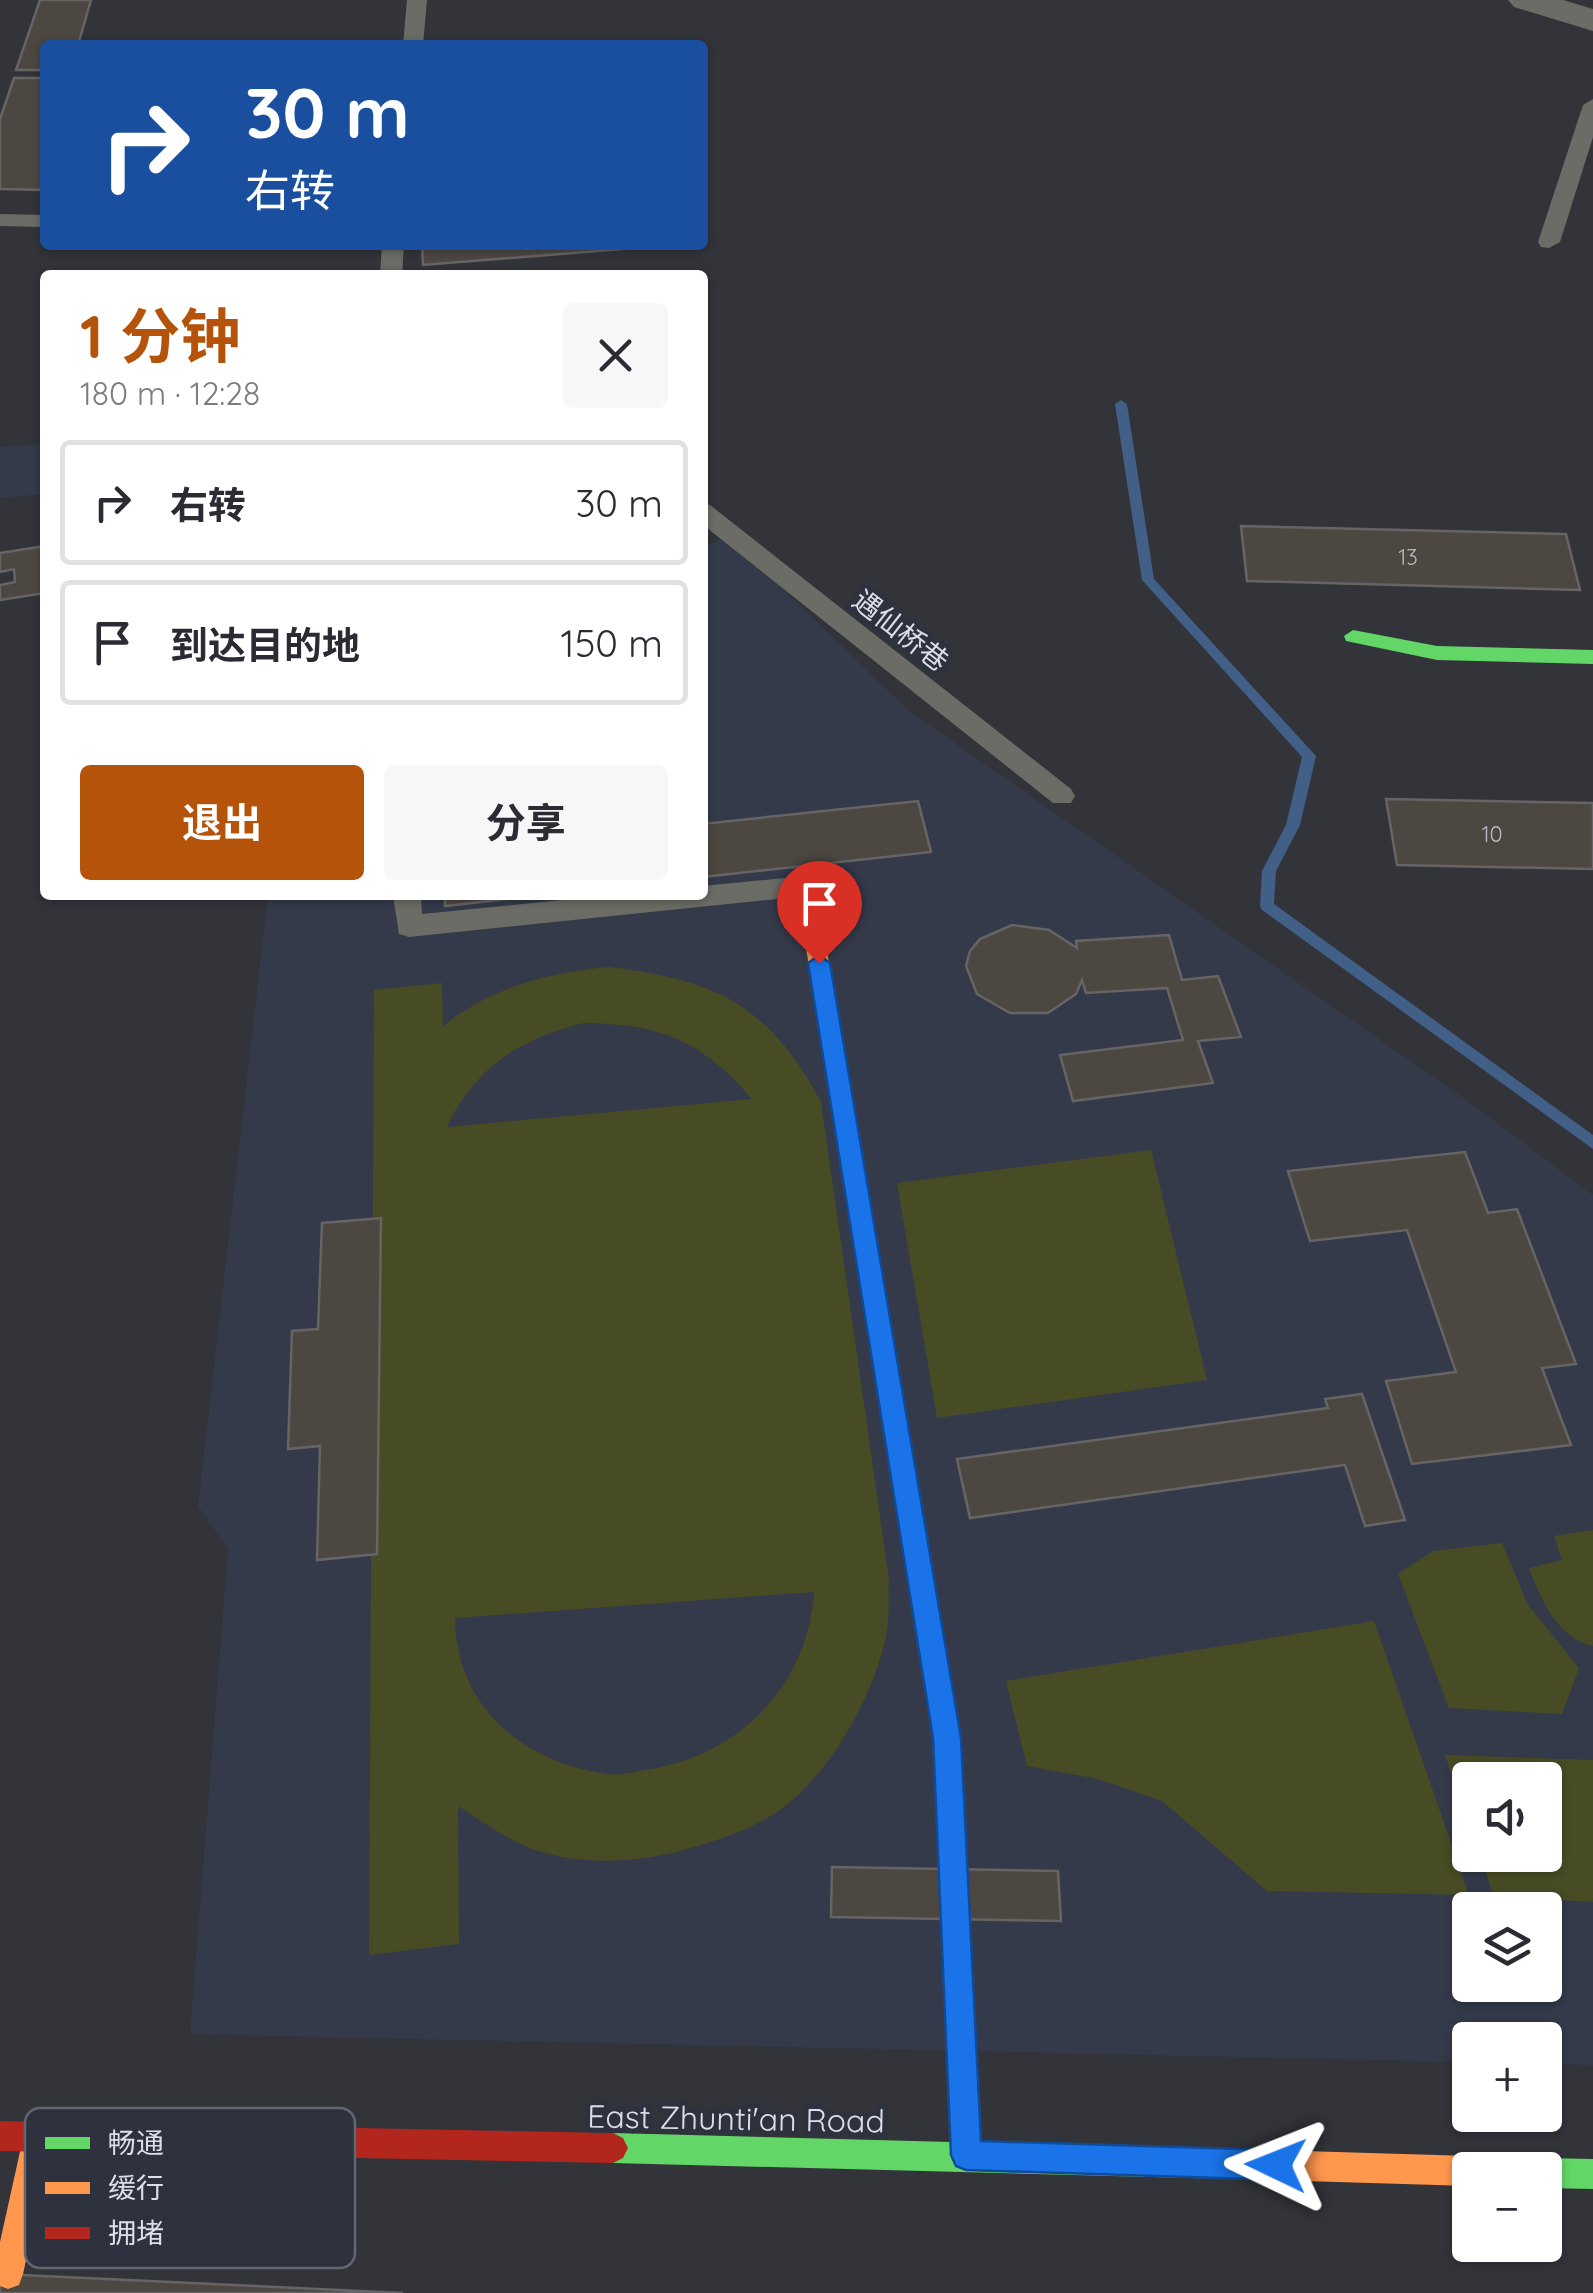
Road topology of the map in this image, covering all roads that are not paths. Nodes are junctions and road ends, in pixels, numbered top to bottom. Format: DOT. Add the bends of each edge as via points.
graph roads {
  1 [pos="417,0"];
  2 [pos="1526,0"];
  3 [pos="1593,20"];
  4 [pos="413,40"];
  5 [pos="1593,105"];
  6 [pos="0,220"];
  7 [pos="40,221"];
  8 [pos="1549,242"];
  9 [pos="708,516"];
  10 [pos="1353,636"];
  11 [pos="1593,657"];
  12 [pos="1062,796"];
  13 [pos="806,886"];
  14 [pos="708,896"];
  15 [pos="407,900"];
  16 [pos="667,900"];
  17 [pos="0,2136"];
  18 [pos="25,2137"];
  19 [pos="355,2144"];
  20 [pos="966,2155"];
  21 [pos="1452,2170"];
  22 [pos="1562,2173"];
  23 [pos="1593,2174"];
  24 [pos="25,2197"];
  25 [pos="8,2274"];
  1 -- 4 [label="lane"];
  2 -- 3 [label="street"];
  5 -- 8 [label="lane"];
  6 -- 7 [label="lane"];
  9 -- 12 [label="lane, 遇仙桥巷"];
  10 -- 11 [label="street" via="1437,653"];
  13 -- 14 [label="lane"];
  13 -- 20 [label="street" via="947,1738"];
  15 -- 16 [label="lane" via="410,926"];
  17 -- 18 [label="street, East Zhunti'an Road"];
  19 -- 20 [label="street, East Zhunti'an Road"];
  20 -- 21 [label="street, East Zhunti'an Road"];
  22 -- 23 [label="street"];
  24 -- 25 [label="street"];
}
